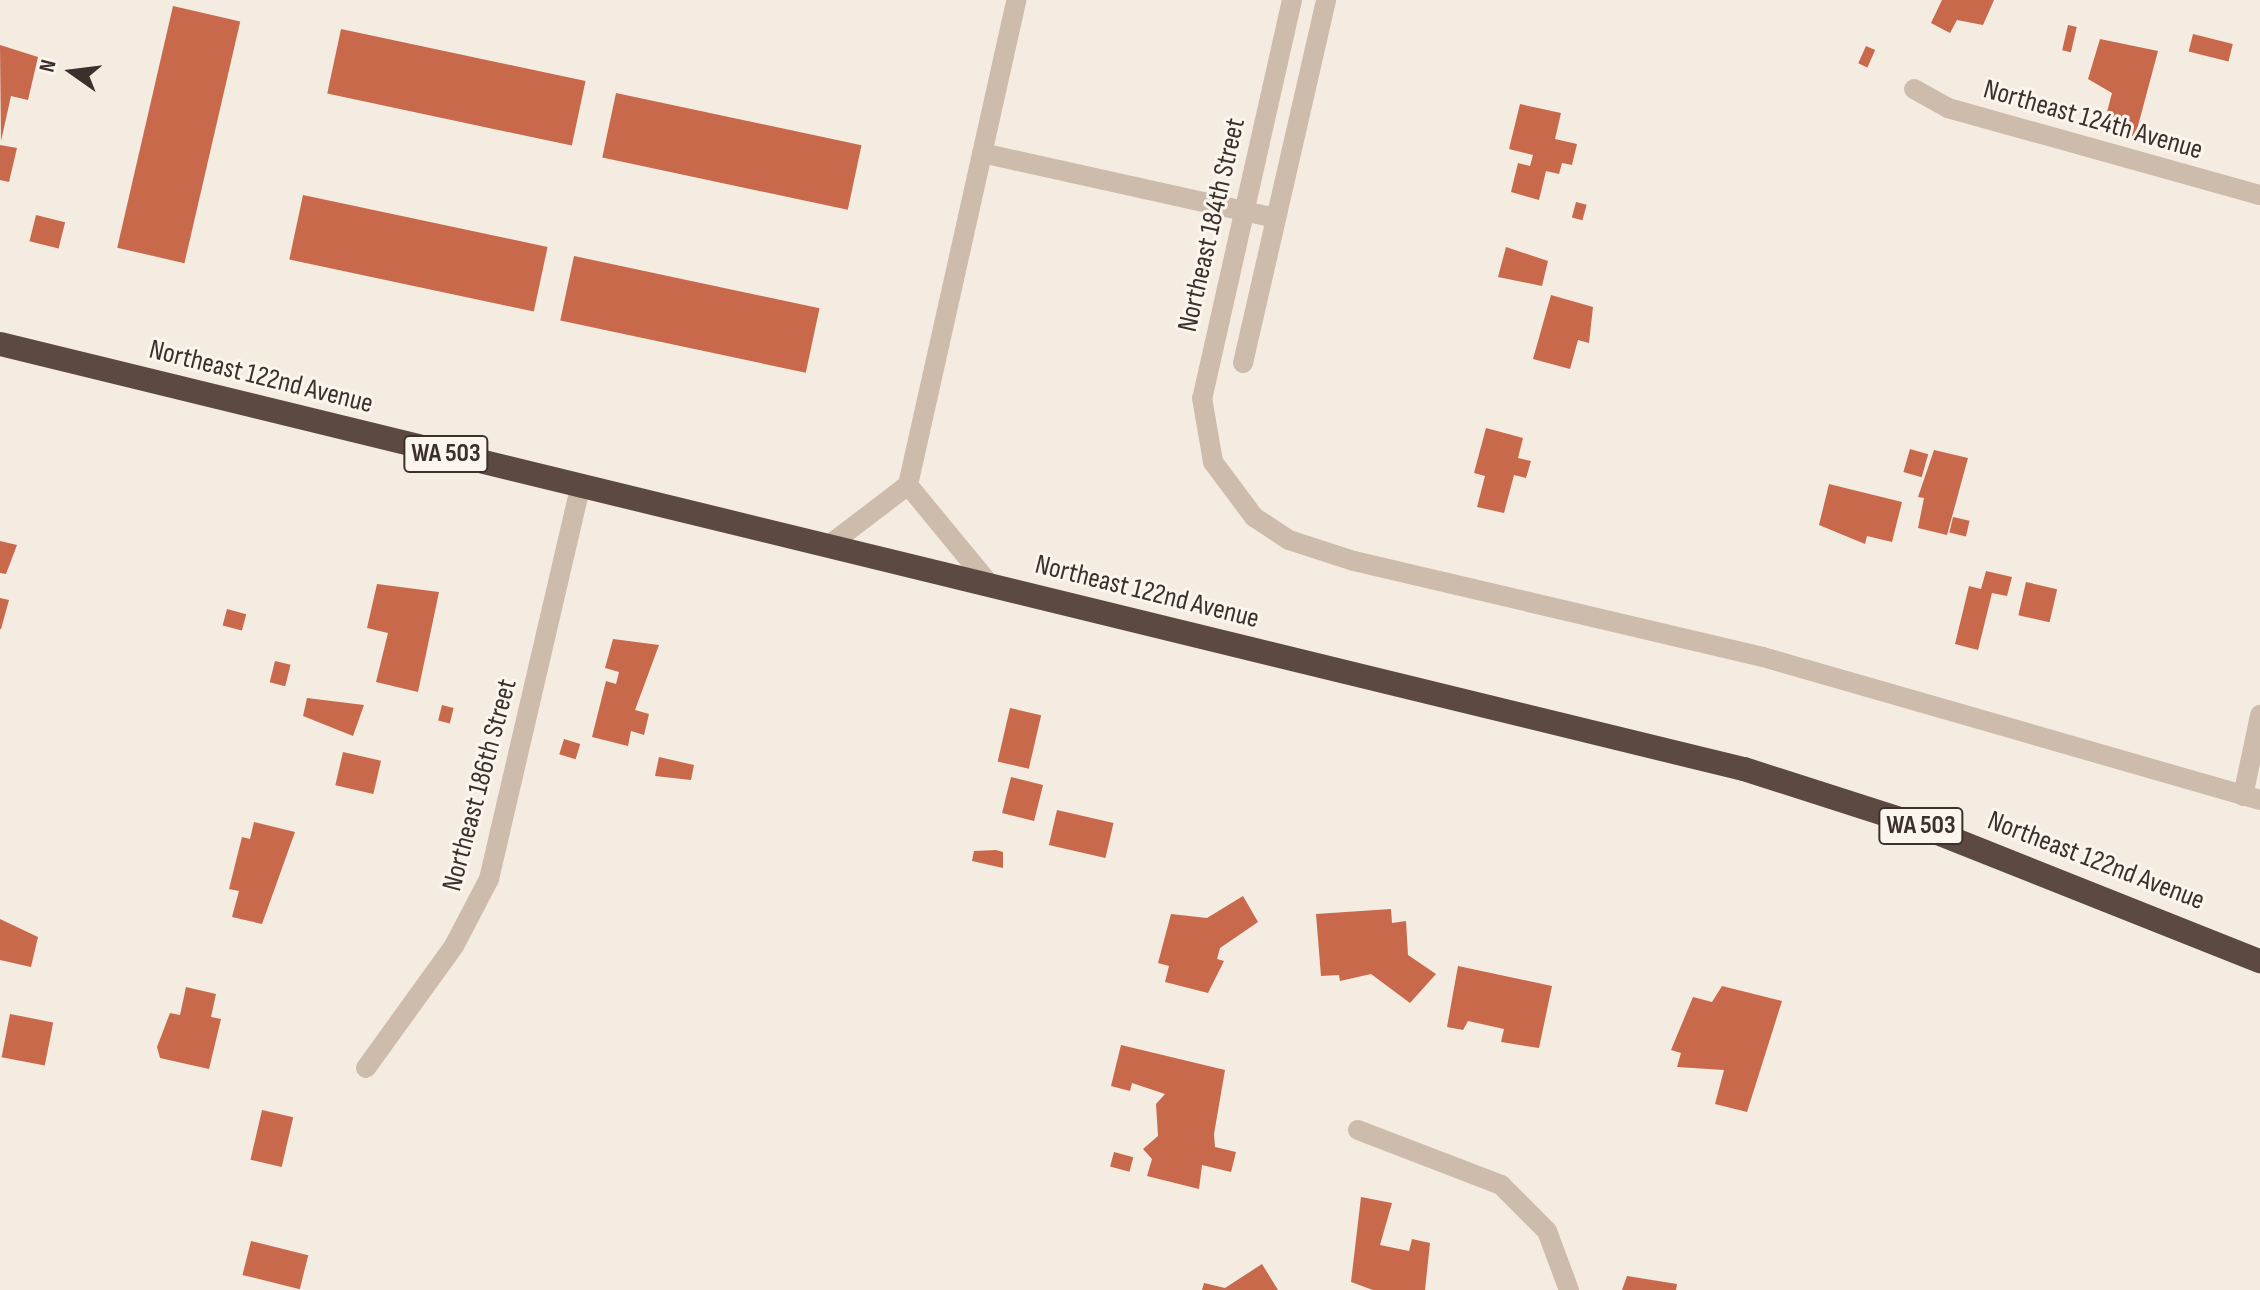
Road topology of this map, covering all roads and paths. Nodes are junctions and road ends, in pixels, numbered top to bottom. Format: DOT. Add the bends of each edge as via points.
graph roads {
  1 [pos="1016,0"];
  2 [pos="1292,0"];
  3 [pos="1326,0"];
  4 [pos="1914,89"];
  5 [pos="982,153"];
  6 [pos="2260,195"];
  7 [pos="1240,211"];
  8 [pos="1276,218"];
  9 [pos="0,344"];
  10 [pos="1243,363"];
  11 [pos="908,485"];
  12 [pos="580,487"];
  13 [pos="828,546"];
  14 [pos="990,585"];
  15 [pos="2260,715"];
  16 [pos="2252,798"];
  17 [pos="2260,961"];
  18 [pos="366,1068"];
  19 [pos="1358,1130"];
  20 [pos="1569,1290"];
  1 -- 5 [label="street"];
  2 -- 7 [label="street, Northeast 184th Street"];
  3 -- 8 [label="street"];
  4 -- 6 [label="street, Northeast 124th Avenue" via="1948,108"];
  5 -- 7 [label="street"];
  5 -- 11 [label="street"];
  7 -- 8 [label="street"];
  7 -- 16 [label="street, Northeast 184th Street" via="1202,398 1213,462 1231,495 1289,540 1763,657"];
  8 -- 10 [label="street"];
  9 -- 12 [label="highway, Northeast 122nd Avenue / WA 503"];
  11 -- 13 [label="street"];
  11 -- 14 [label="street"];
  12 -- 13 [label="highway, Northeast 122nd Avenue / WA 503"];
  12 -- 18 [label="street, Northeast 186th Street" via="489,879 454,946"];
  13 -- 14 [label="highway, Northeast 122nd Avenue / WA 503"];
  14 -- 17 [label="highway, Northeast 122nd Avenue / WA 503" via="1744,769 1930,829"];
  15 -- 16 [label="street"];
  19 -- 20 [label="street" via="1501,1185 1533,1215 1561,1257"];
}
